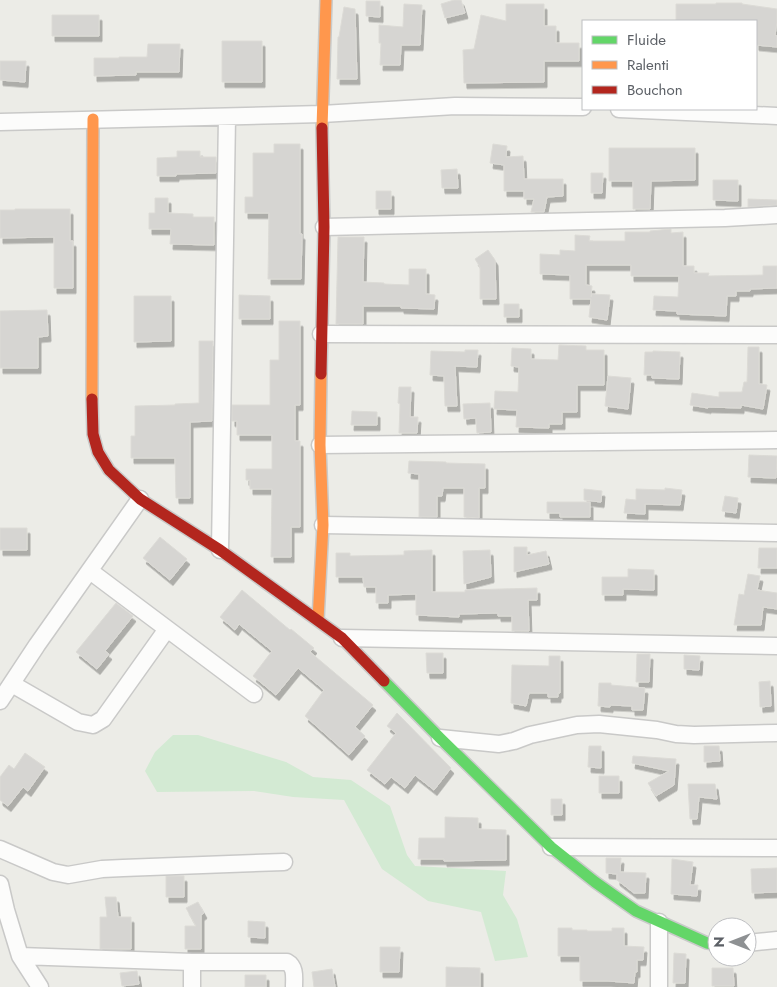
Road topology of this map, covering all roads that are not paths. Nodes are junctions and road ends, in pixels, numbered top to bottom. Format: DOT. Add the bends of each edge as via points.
graph roads {
  1 [pos="326,0"];
  2 [pos="582,107"];
  3 [pos="642,110"];
  4 [pos="322,114"];
  5 [pos="227,116"];
  6 [pos="777,116"];
  7 [pos="93,119"];
  8 [pos="0,122"];
  9 [pos="777,215"];
  10 [pos="324,227"];
  11 [pos="321,334"];
  12 [pos="777,335"];
  13 [pos="777,440"];
  14 [pos="320,445"];
  15 [pos="140,499"];
  16 [pos="323,525"];
  17 [pos="777,533"];
  18 [pos="220,550"];
  19 [pos="90,571"];
  20 [pos="318,620"];
  21 [pos="167,628"];
  22 [pos="342,638"];
  23 [pos="777,646"];
  24 [pos="12,684"];
  25 [pos="254,694"];
  26 [pos="0,701"];
  27 [pos="777,733"];
  28 [pos="440,738"];
  29 [pos="551,847"];
  30 [pos="777,848"];
  31 [pos="0,849"];
  32 [pos="284,862"];
  33 [pos="0,884"];
  34 [pos="659,922"];
  35 [pos="777,940"];
  36 [pos="757,942"];
  37 [pos="707,943"];
  38 [pos="20,956"];
  39 [pos="192,962"];
  40 [pos="40,987"];
  41 [pos="192,987"];
  42 [pos="294,987"];
  43 [pos="658,987"];
  1 -- 4 [label="street"];
  2 -- 4 [label="street" via="455,106"];
  3 -- 6 [label="street"];
  4 -- 5 [label="street"];
  4 -- 10 [label="street"];
  5 -- 7 [label="street"];
  5 -- 18 [label="street"];
  7 -- 8 [label="street"];
  7 -- 15 [label="street" via="93,434 98,452 109,470"];
  9 -- 10 [label="street"];
  10 -- 11 [label="street"];
  11 -- 12 [label="street"];
  11 -- 14 [label="street"];
  13 -- 14 [label="street"];
  14 -- 16 [label="street"];
  15 -- 18 [label="street"];
  15 -- 19 [label="street"];
  16 -- 17 [label="street"];
  16 -- 20 [label="street"];
  18 -- 20 [label="street"];
  19 -- 21 [label="street"];
  19 -- 24 [label="street"];
  20 -- 22 [label="street"];
  21 -- 24 [label="street" via="103,719 92,725 78,722"];
  21 -- 25 [label="street"];
  22 -- 23 [label="street"];
  22 -- 28 [label="street"];
  24 -- 26 [label="street"];
  27 -- 28 [label="street" via="676,734 599,724 576,725 499,744"];
  28 -- 29 [label="street"];
  29 -- 30 [label="street"];
  29 -- 34 [label="street" via="629,906"];
  31 -- 32 [label="street" via="53,872 68,875 123,868"];
  33 -- 38 [label="street"];
  34 -- 37 [label="street"];
  34 -- 43 [label="street"];
  35 -- 36 [label="street"];
  38 -- 39 [label="street"];
  38 -- 40 [label="street"];
  39 -- 41 [label="street"];
  39 -- 42 [label="street" via="287,962 293,969"];
}
